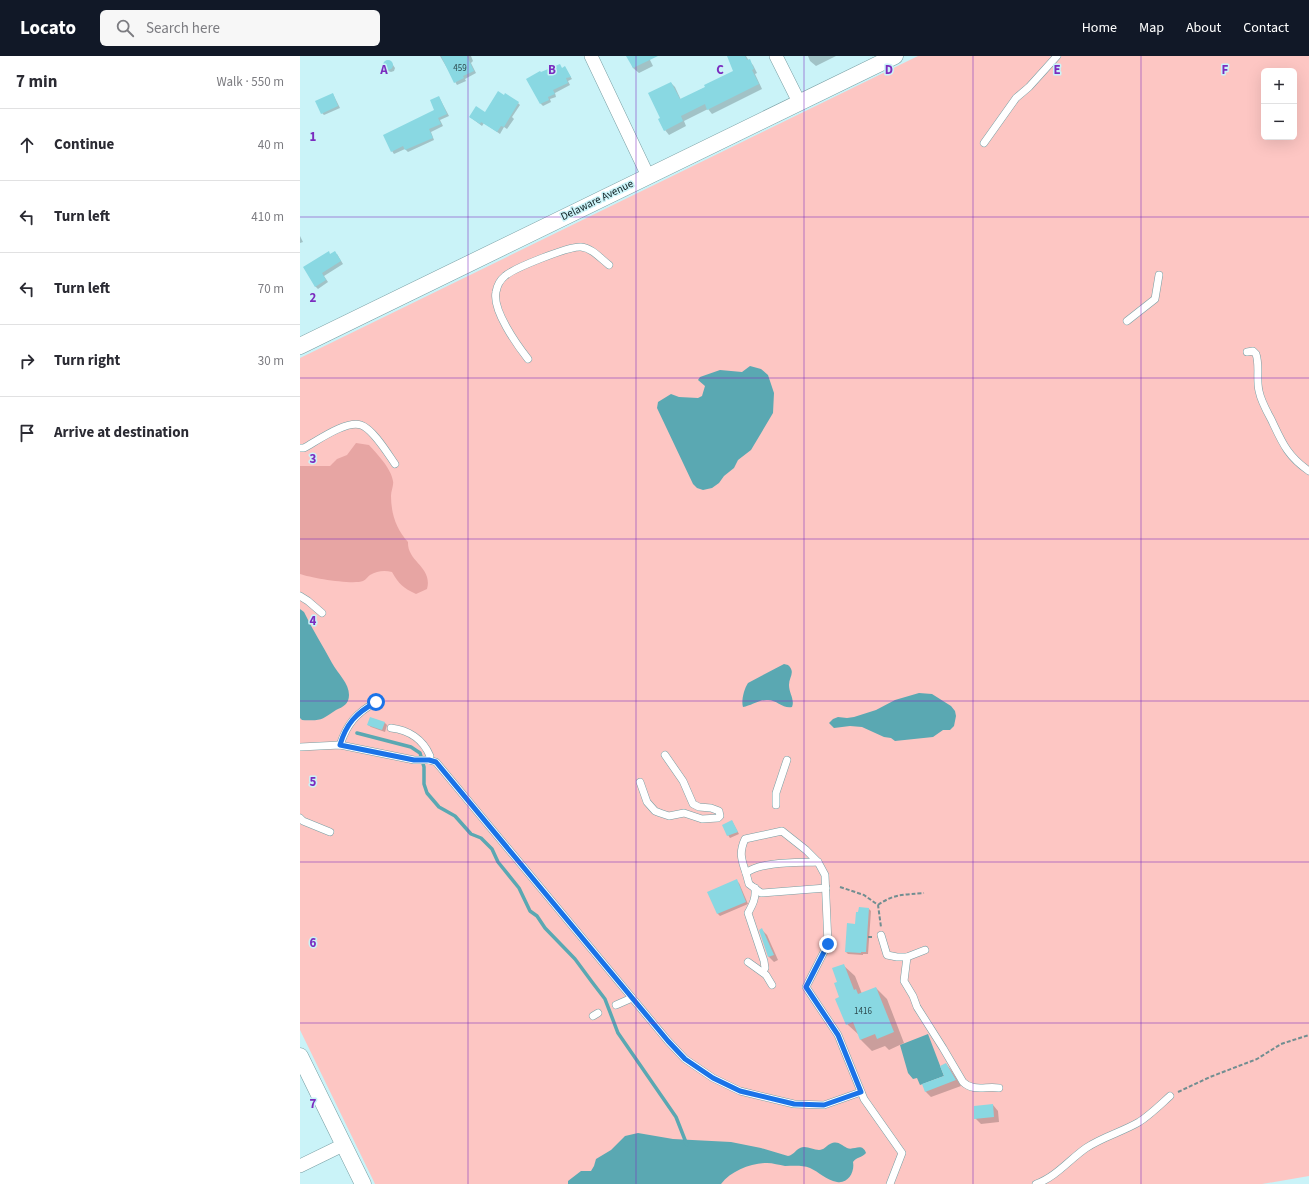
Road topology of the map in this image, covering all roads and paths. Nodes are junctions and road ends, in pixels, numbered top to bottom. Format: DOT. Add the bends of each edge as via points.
graph roads {
  1 [pos="590,56"];
  2 [pos="776,56"];
  3 [pos="895,56"];
  4 [pos="1057,56"];
  5 [pos="798,102"];
  6 [pos="984,143"];
  7 [pos="648,176"];
  8 [pos="609,265"];
  9 [pos="1159,275"];
  10 [pos="1127,321"];
  11 [pos="300,346"];
  12 [pos="1247,352"];
  13 [pos="528,359"];
  14 [pos="300,448"];
  15 [pos="395,464"];
  16 [pos="1309,471"];
  17 [pos="300,596"];
  18 [pos="322,613"];
  19 [pos="376,702"];
  20 [pos="391,728"];
  21 [pos="340,745"];
  22 [pos="300,747"];
  23 [pos="665,756"];
  24 [pos="429,760"];
  25 [pos="787,760"];
  26 [pos="640,782"];
  27 [pos="776,805"];
  28 [pos="699,807"];
  29 [pos="684,813"];
  30 [pos="300,818"];
  31 [pos="330,832"];
  32 [pos="818,862"];
  33 [pos="746,873"];
  34 [pos="840,887"];
  35 [pos="755,888"];
  36 [pos="826,888"];
  37 [pos="924,893"];
  38 [pos="878,905"];
  39 [pos="881,935"];
  40 [pos="868,937"];
  41 [pos="925,950"];
  42 [pos="907,958"];
  43 [pos="748,962"];
  44 [pos="763,972"];
  45 [pos="772,985"];
  46 [pos="632,998"];
  47 [pos="616,1005"];
  48 [pos="1309,1035"];
  49 [pos="300,1056"];
  50 [pos="999,1088"];
  51 [pos="861,1092"];
  52 [pos="1170,1096"];
  53 [pos="344,1145"];
  54 [pos="300,1166"];
  55 [pos="363,1184"];
  56 [pos="890,1184"];
  57 [pos="1036,1184"];
  1 -- 7 [label="street"];
  2 -- 5 [label="street"];
  3 -- 5 [label="street, Delaware Avenue"];
  4 -- 6 [label="lane" via="1016,98"];
  5 -- 7 [label="street, Delaware Avenue"];
  7 -- 11 [label="street, Delaware Avenue"];
  8 -- 13 [label="lane" via="590,250 581,247 569,248 515,271 498,283 496,302 510,332"];
  9 -- 10 [label="lane" via="1155,299"];
  12 -- 16 [label="lane" via="1253,351 1256,354 1260,394 1278,436 1294,460"];
  14 -- 15 [label="lane" via="345,426 361,425 368,429"];
  17 -- 18 [label="lane"];
  19 -- 21 [label="lane" via="352,720"];
  20 -- 24 [label="lane" via="399,729 422,742 427,748"];
  21 -- 22 [label="lane"];
  21 -- 24 [label="lane" via="414,760"];
  23 -- 28 [label="lane" via="683,781 690,801"];
  24 -- 46 [label="lane" via="436,762"];
  25 -- 27 [label="lane" via="776,793"];
  26 -- 29 [label="lane" via="647,802 655,810 669,816"];
  28 -- 29 [label="lane"];
  28 -- 29 [label="lane" via="715,809 719,811 720,816 702,819"];
  30 -- 31 [label="lane"];
  32 -- 33 [label="lane" via="764,865 752,868"];
  32 -- 33 [label="lane" via="782,832 745,839 741,860"];
  32 -- 36 [label="lane" via="825,875"];
  33 -- 35 [label="lane" via="749,884"];
  34 -- 38 [label="path" via="864,895"];
  35 -- 36 [label="lane" via="761,892"];
  35 -- 44 [label="lane" via="756,896 748,913 764,961"];
  36 -- 51 [label="lane" via="828,944 806,987 838,1035"];
  37 -- 38 [label="path" via="899,894 887,898"];
  38 -- 39 [label="path"];
  39 -- 40 [label="path" via="878,938"];
  39 -- 42 [label="lane" via="887,955"];
  41 -- 42 [label="lane"];
  42 -- 50 [label="lane" via="904,981 963,1082 973,1088"];
  43 -- 44 [label="lane"];
  44 -- 45 [label="lane"];
  46 -- 47 [label="lane"];
  46 -- 51 [label="lane" via="685,1059 713,1078 740,1091 794,1104 824,1105"];
  48 -- 52 [label="path" via="1281,1044 1257,1059"];
  49 -- 53 [label="street"];
  51 -- 56 [label="lane" via="902,1153"];
  52 -- 57 [label="lane" via="1139,1122 1104,1137"];
  53 -- 54 [label="street"];
  53 -- 55 [label="street"];
}
